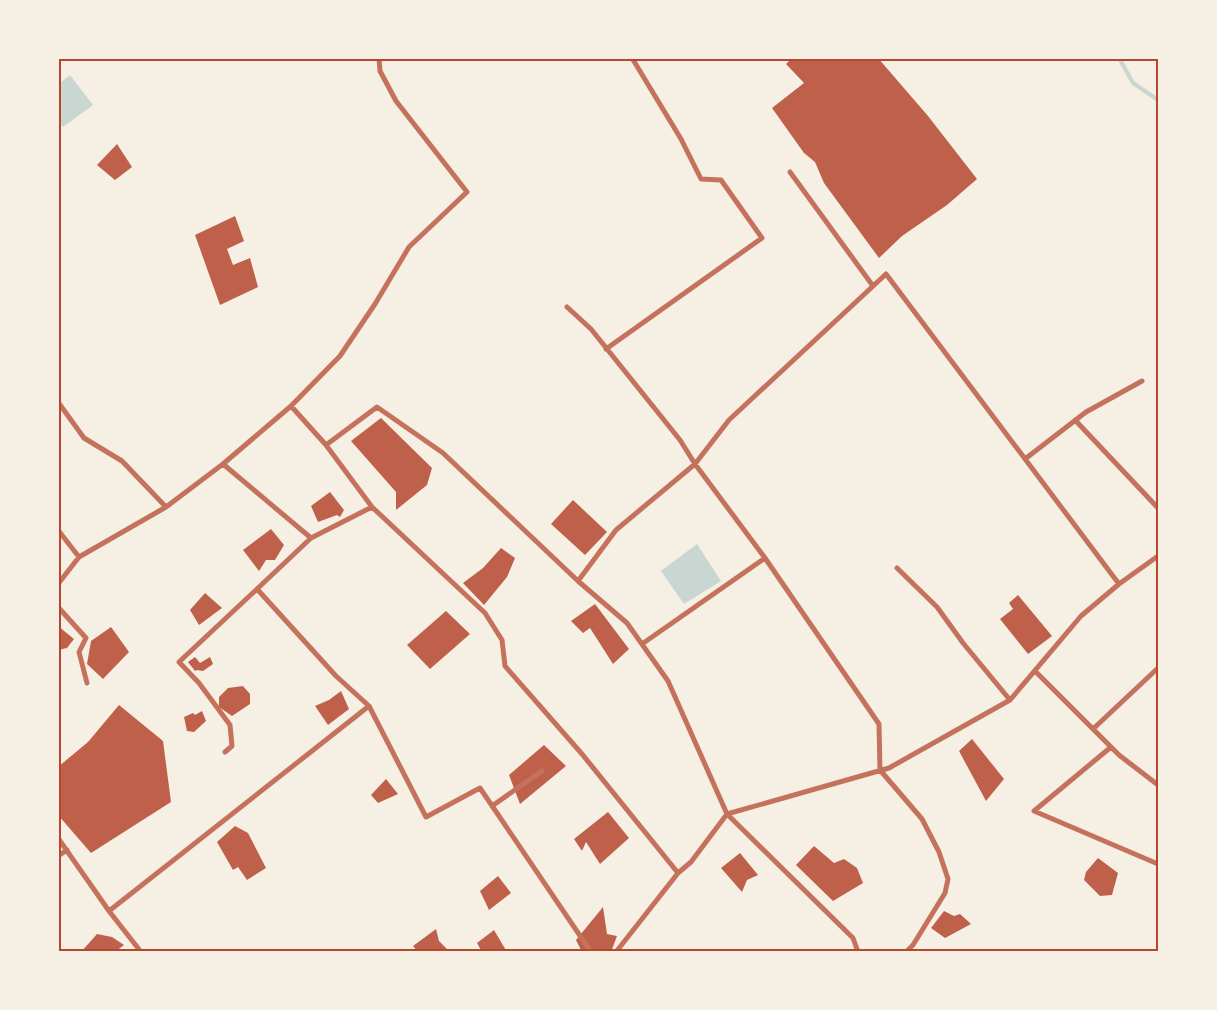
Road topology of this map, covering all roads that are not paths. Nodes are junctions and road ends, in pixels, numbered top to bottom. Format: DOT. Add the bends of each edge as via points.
graph roads {
  1 [pos="379,58"];
  2 [pos="632,58"];
  3 [pos="790,172"];
  4 [pos="873,286"];
  5 [pos="567,307"];
  6 [pos="606,349"];
  7 [pos="1142,381"];
  8 [pos="58,402"];
  9 [pos="291,406"];
  10 [pos="1075,420"];
  11 [pos="326,445"];
  12 [pos="1025,459"];
  13 [pos="223,464"];
  14 [pos="695,464"];
  15 [pos="166,507"];
  16 [pos="372,507"];
  17 [pos="1158,508"];
  18 [pos="58,530"];
  19 [pos="311,538"];
  20 [pos="1158,556"];
  21 [pos="79,557"];
  22 [pos="765,558"];
  23 [pos="897,568"];
  24 [pos="578,581"];
  25 [pos="58,584"];
  26 [pos="1119,584"];
  27 [pos="258,589"];
  28 [pos="58,607"];
  29 [pos="642,644"];
  30 [pos="1158,668"];
  31 [pos="1035,670"];
  32 [pos="87,683"];
  33 [pos="1010,700"];
  34 [pos="369,706"];
  35 [pos="1093,729"];
  36 [pos="1111,747"];
  37 [pos="225,752"];
  38 [pos="880,770"];
  39 [pos="542,771"];
  40 [pos="1158,785"];
  41 [pos="492,806"];
  42 [pos="728,814"];
  43 [pos="58,838"];
  44 [pos="67,850"];
  45 [pos="58,856"];
  46 [pos="1158,864"];
  47 [pos="678,873"];
  48 [pos="109,911"];
  49 [pos="141,951"];
  50 [pos="591,951"];
  51 [pos="615,951"];
  52 [pos="858,951"];
  53 [pos="906,951"];
  1 -- 9 [label="street" via="380,71 396,101 467,192 409,248 340,356"];
  2 -- 6 [label="street" via="701,179 721,180 762,238"];
  3 -- 4 [label="street"];
  4 -- 12 [label="street" via="886,274"];
  4 -- 14 [label="street" via="729,420"];
  5 -- 6 [label="street"];
  6 -- 14 [label="street"];
  7 -- 10 [label="street"];
  8 -- 15 [label="street" via="84,438 122,461"];
  9 -- 11 [label="street"];
  9 -- 13 [label="street"];
  10 -- 12 [label="street"];
  10 -- 17 [label="street"];
  11 -- 16 [label="street"];
  11 -- 24 [label="street" via="377,407 443,453"];
  12 -- 26 [label="street"];
  13 -- 15 [label="street"];
  13 -- 19 [label="street"];
  14 -- 22 [label="street"];
  14 -- 24 [label="street" via="616,530"];
  15 -- 21 [label="street"];
  16 -- 19 [label="street"];
  16 -- 47 [label="street" via="485,614 502,640 505,666"];
  18 -- 21 [label="street"];
  19 -- 27 [label="street"];
  20 -- 26 [label="street"];
  21 -- 25 [label="street"];
  22 -- 29 [label="street"];
  22 -- 38 [label="street" via="879,724"];
  23 -- 33 [label="street" via="938,607"];
  24 -- 29 [label="street" via="627,623"];
  26 -- 31 [label="street" via="1081,616"];
  27 -- 34 [label="street" via="336,676"];
  27 -- 37 [label="street" via="178,662 200,683 230,725 232,746"];
  28 -- 32 [label="street" via="86,638 79,652"];
  29 -- 42 [label="street" via="668,681"];
  30 -- 35 [label="street"];
  31 -- 33 [label="street"];
  31 -- 35 [label="street"];
  33 -- 38 [label="street"];
  34 -- 41 [label="street" via="426,816 480,788"];
  34 -- 48 [label="street"];
  35 -- 36 [label="street"];
  36 -- 40 [label="street"];
  36 -- 46 [label="street" via="1034,811"];
  38 -- 42 [label="street"];
  38 -- 53 [label="street" via="922,819 948,879 945,893"];
  39 -- 41 [label="street"];
  41 -- 50 [label="street"];
  42 -- 47 [label="street"];
  42 -- 52 [label="street" via="853,938"];
  43 -- 44 [label="street"];
  44 -- 45 [label="street"];
  44 -- 48 [label="street"];
  47 -- 51 [label="street"];
  48 -- 49 [label="street"];
}
